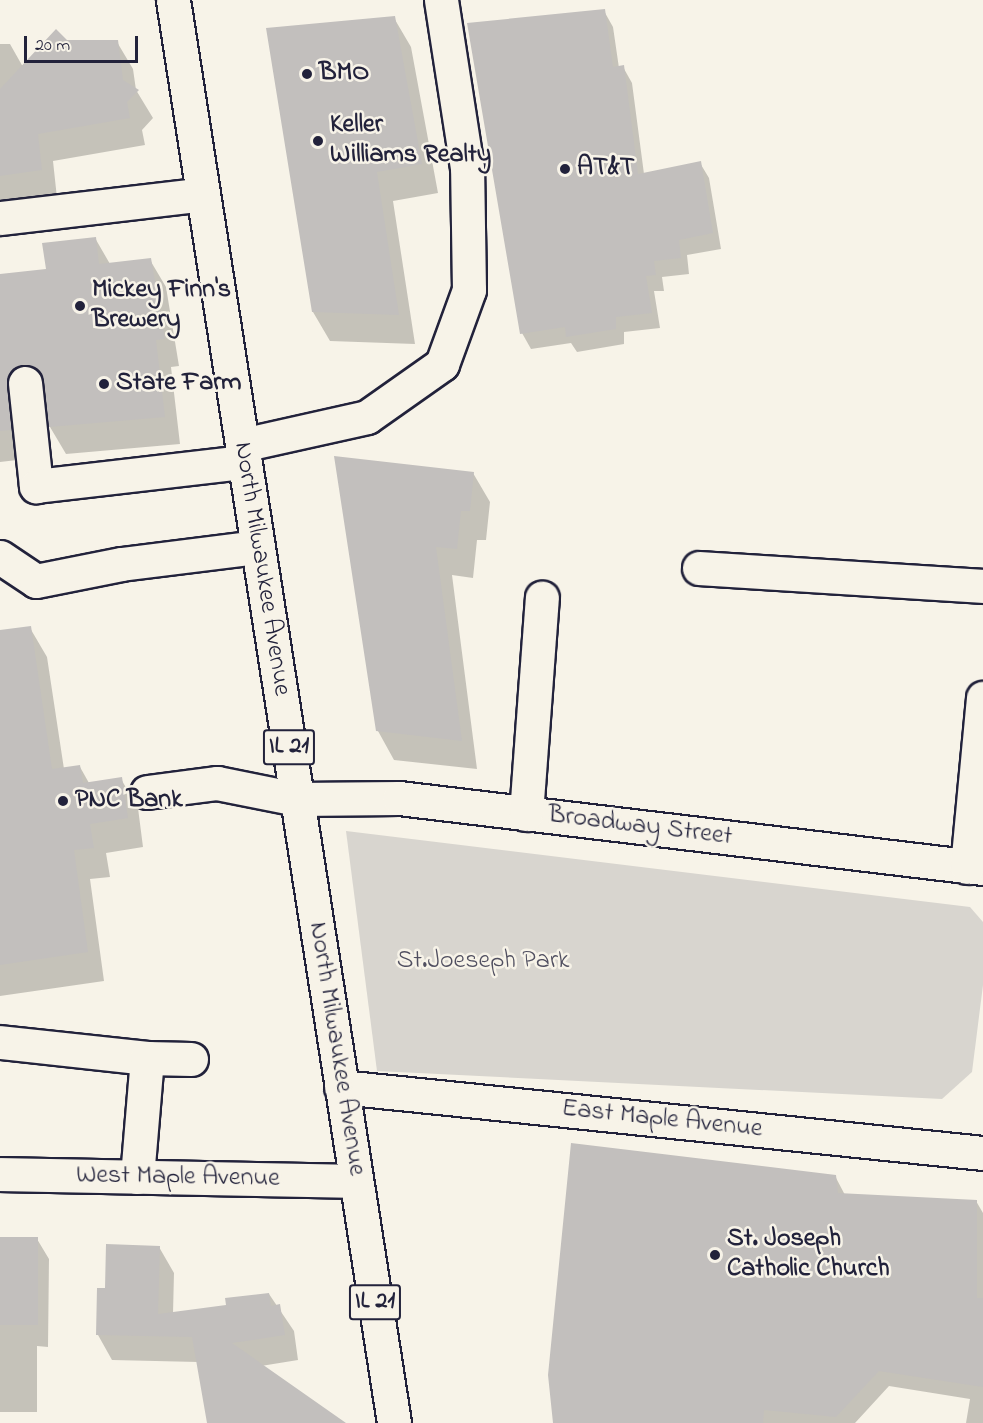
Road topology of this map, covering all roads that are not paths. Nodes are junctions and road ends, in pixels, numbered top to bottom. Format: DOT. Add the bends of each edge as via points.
graph roads {
  1 [pos="173,0"];
  2 [pos="441,0"];
  3 [pos="203,194"];
  4 [pos="0,218"];
  5 [pos="25,383"];
  6 [pos="243,453"];
  7 [pos="258,547"];
  8 [pos="0,557"];
  9 [pos="699,568"];
  10 [pos="983,586"];
  11 [pos="542,598"];
  12 [pos="983,698"];
  13 [pos="147,792"];
  14 [pos="297,799"];
  15 [pos="526,814"];
  16 [pos="975,868"];
  17 [pos="0,1042"];
  18 [pos="147,1058"];
  19 [pos="191,1059"];
  20 [pos="341,1087"];
  21 [pos="983,1153"];
  22 [pos="0,1174"];
  23 [pos="137,1177"];
  24 [pos="356,1181"];
  25 [pos="394,1423"];
  1 -- 3 [label="street, North Milwaukee Avenue / IL 21"];
  2 -- 6 [label="street" via="467,168 469,290 442,364 367,417"];
  3 -- 4 [label="street"];
  3 -- 6 [label="street, North Milwaukee Avenue / IL 21"];
  5 -- 6 [label="street" via="36,486"];
  6 -- 7 [label="street, North Milwaukee Avenue / IL 21"];
  7 -- 8 [label="street" via="121,564 36,581"];
  7 -- 14 [label="street, North Milwaukee Avenue / IL 21"];
  9 -- 10 [label="street"];
  11 -- 15 [label="street"];
  12 -- 16 [label="street"];
  13 -- 14 [label="street, Broadway Street" via="217,783"];
  14 -- 15 [label="street, Broadway Street" via="399,798"];
  14 -- 20 [label="street, North Milwaukee Avenue / IL 21"];
  15 -- 16 [label="street, Broadway Street"];
  17 -- 18 [label="street"];
  18 -- 19 [label="street"];
  18 -- 23 [label="street"];
  20 -- 21 [label="street, East Maple Avenue"];
  20 -- 24 [label="street, North Milwaukee Avenue / IL 21"];
  22 -- 23 [label="street, West Maple Avenue"];
  23 -- 24 [label="street, West Maple Avenue"];
  24 -- 25 [label="street, North Milwaukee Avenue / IL 21"];
}
